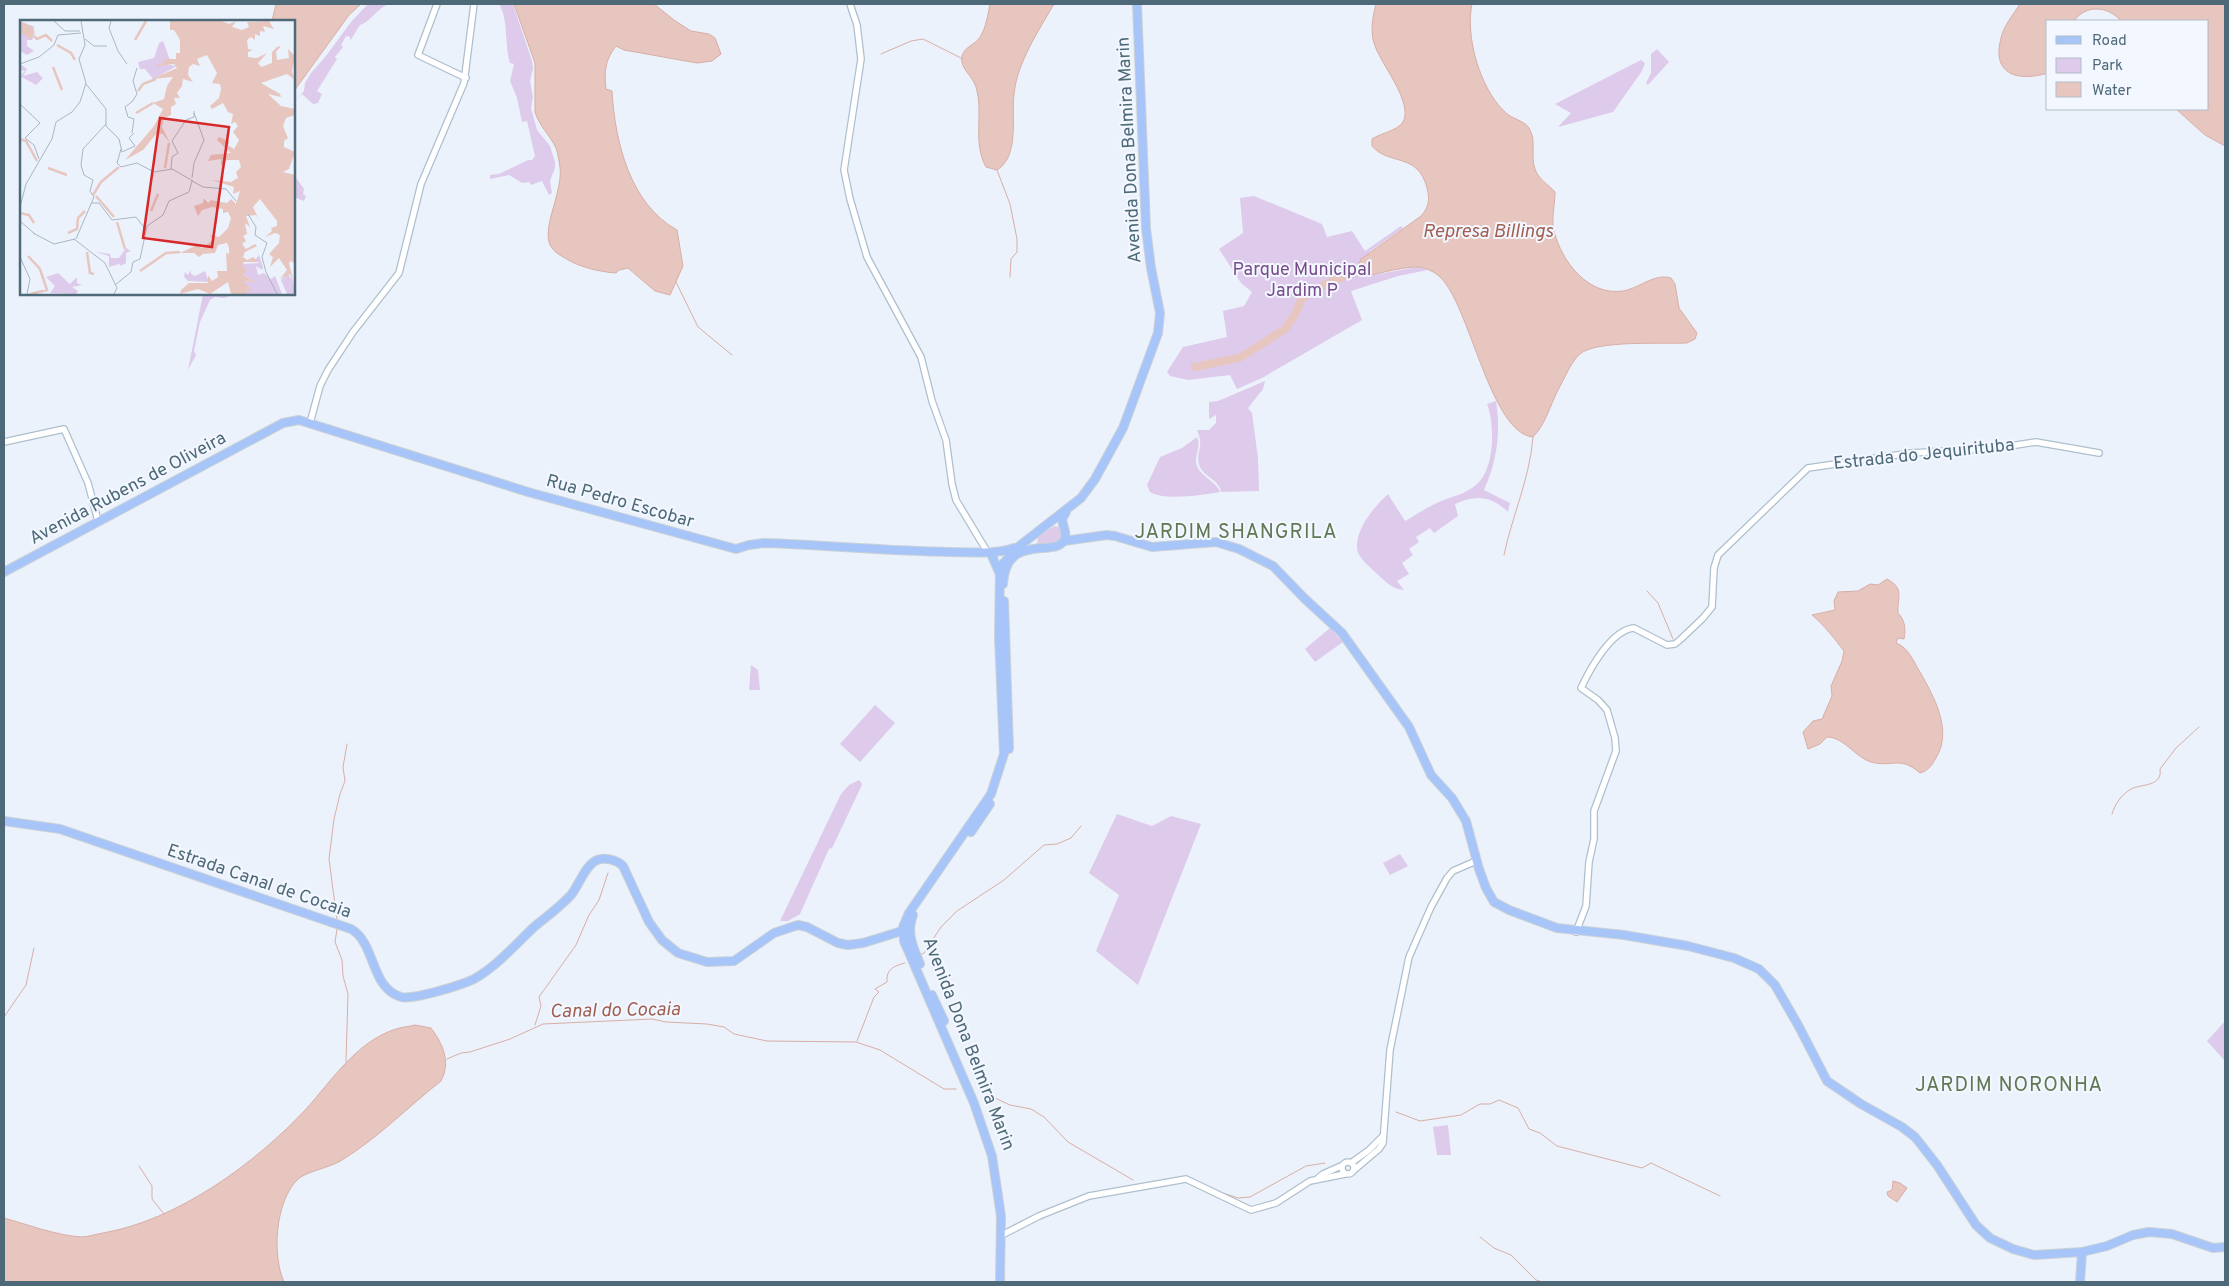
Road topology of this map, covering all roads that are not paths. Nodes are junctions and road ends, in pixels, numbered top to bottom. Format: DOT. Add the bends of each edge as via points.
graph roads {
  1 [pos="437,4"];
  2 [pos="474,4"];
  3 [pos="850,4"];
  4 [pos="1137,4"];
  5 [pos="466,78"];
  6 [pos="310,423"];
  7 [pos="258,437"];
  8 [pos="4,442"];
  9 [pos="2099,452"];
  10 [pos="1068,509"];
  11 [pos="98,521"];
  12 [pos="1048,523"];
  13 [pos="1064,528"];
  14 [pos="1034,535"];
  15 [pos="1085,537"];
  16 [pos="1064,542"];
  17 [pos="1018,547"];
  18 [pos="1037,548"];
  19 [pos="990,554"];
  20 [pos="1009,560"];
  21 [pos="4,572"];
  22 [pos="999,572"];
  23 [pos="4,821"];
  24 [pos="1476,861"];
  25 [pos="1576,932"];
  26 [pos="903,934"];
  27 [pos="911,942"];
  28 [pos="1383,1136"];
  29 [pos="1351,1163"];
  30 [pos="1342,1166"];
  31 [pos="1353,1171"];
  32 [pos="1345,1174"];
  33 [pos="1318,1178"];
  34 [pos="1006,1232"];
  35 [pos="2225,1247"];
  36 [pos="2082,1252"];
  37 [pos="1000,1282"];
  38 [pos="1004,1282"];
  39 [pos="2080,1282"];
  1 -- 5 [label="street" via="418,55"];
  2 -- 5 [label="street"];
  3 -- 19 [label="street" via="857,25 861,59 844,170 852,207 867,257 921,357 946,440 956,500"];
  4 -- 10 [label="main road, Avenida Dona Belmira Marin" via="1146,228 1160,323 1123,428 1091,485"];
  5 -- 6 [label="street" via="421,184 399,273 328,370"];
  6 -- 7 [label="main road, Rua Pedro Escobar" via="290,421"];
  6 -- 19 [label="main road, Rua Pedro Escobar" via="564,502 736,549 764,543"];
  7 -- 11 [label="main road, Avenida Rubens de Oliveira"];
  8 -- 11 [label="street" via="64,429 88,483"];
  9 -- 25 [label="street, Estrada do Jequirituba" via="2036,442 1997,448 1911,453 1808,468 1718,555 1714,564 1712,607 1703,618 1672,645 1659,642 1639,629 1624,630 1608,645 1581,688 1607,710 1616,751 1594,811 1586,906"];
  10 -- 12 [label="main road, Avenida Dona Belmira Marin"];
  10 -- 13 [label="main road" via="1062,518"];
  11 -- 21 [label="main road, Avenida Rubens de Oliveira"];
  12 -- 13 [label="main road" via="1060,524"];
  12 -- 14 [label="main road, Avenida Dona Belmira Marin"];
  13 -- 15 [label="main road"];
  13 -- 16 [label="main road"];
  14 -- 17 [label="main road, Avenida Dona Belmira Marin"];
  14 -- 18 [label="main road" via="1032,542"];
  15 -- 16 [label="main road"];
  15 -- 24 [label="main road" via="1115,536 1152,547 1216,542 1273,566 1336,625 1398,711 1414,736 1431,775 1462,814"];
  16 -- 18 [label="main road" via="1057,547"];
  17 -- 19 [label="main road, Rua Pedro Escobar"];
  17 -- 20 [label="main road, Avenida Dona Belmira Marin"];
  18 -- 20 [label="main road" via="1022,551"];
  19 -- 20 [label="main road, Rua Pedro Escobar"];
  19 -- 22 [label="main road"];
  20 -- 22 [label="main road, Avenida Dona Belmira Marin"];
  20 -- 27 [label="main road, Avenida Dona Belmira Marin" via="1003,585 1009,737 1007,766 983,815 914,914 909,928"];
  22 -- 26 [label="main road, Avenida Dona Belmira Marin" via="1002,765 991,794 909,913"];
  23 -- 26 [label="main road, Estrada Canal de Cocaia" via="60,829 347,927 358,935 382,982 391,992 404,998 471,980 494,964 569,897 593,862 602,859 616,861 623,866 653,929 668,946 684,956 714,963 734,961 774,933 798,925 848,945"];
  24 -- 25 [label="main road" via="1494,902 1547,926"];
  24 -- 28 [label="street" via="1450,875 1431,907 1409,957 1390,1050"];
  25 -- 36 [label="main road" via="1624,935 1688,946 1719,953 1759,969 1775,985 1827,1081 1916,1137 1983,1232 2001,1244 2034,1255"];
  26 -- 27 [label="main road"];
  26 -- 34 [label="main road, Avenida Dona Belmira Marin" via="984,1130 995,1168"];
  27 -- 34 [label="main road, Avenida Dona Belmira Marin" via="978,1101 992,1143 1003,1186"];
  28 -- 29 [label="street"];
  28 -- 31 [label="street" via="1379,1149"];
  29 -- 30 [label="street" via="1346,1162"];
  29 -- 31 [label="street"];
  30 -- 32 [label="street"];
  30 -- 33 [label="street"];
  31 -- 32 [label="street"];
  32 -- 33 [label="street"];
  33 -- 34 [label="street" via="1276,1203 1250,1210 1186,1179 1089,1196"];
  34 -- 37 [label="main road, Avenida Dona Belmira Marin"];
  34 -- 38 [label="main road, Avenida Dona Belmira Marin"];
  35 -- 36 [label="main road" via="2213,1248 2172,1234 2149,1232"];
  36 -- 39 [label="main road"];
}
